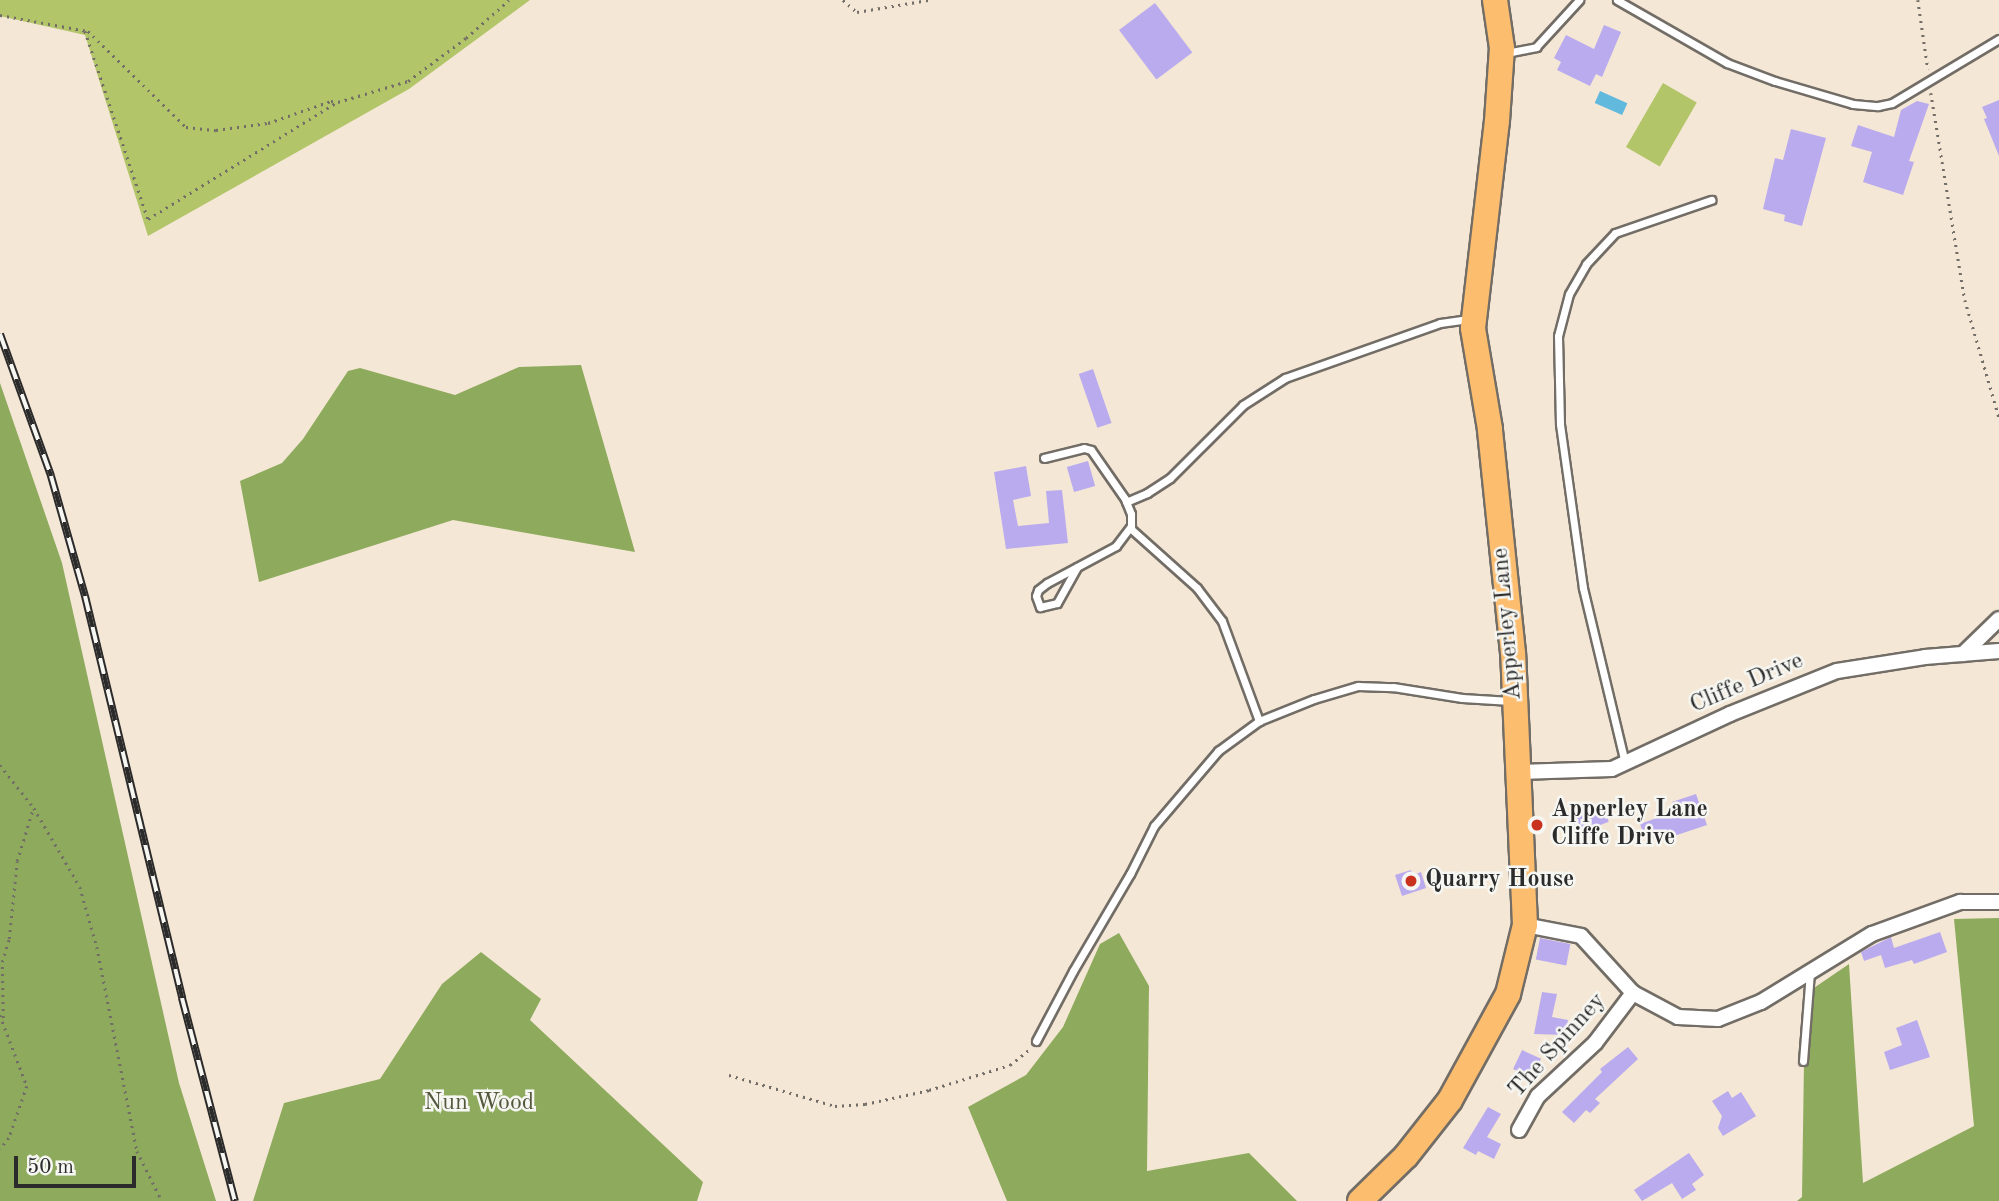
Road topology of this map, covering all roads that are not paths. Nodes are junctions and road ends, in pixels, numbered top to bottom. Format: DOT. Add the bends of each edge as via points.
graph roads {
  1 [pos="1495,0"];
  2 [pos="1579,0"];
  3 [pos="1617,0"];
  4 [pos="1999,39"];
  5 [pos="1501,53"];
  6 [pos="1711,201"];
  7 [pos="1473,319"];
  8 [pos="1044,458"];
  9 [pos="1126,502"];
  10 [pos="1130,528"];
  11 [pos="1077,567"];
  12 [pos="1999,618"];
  13 [pos="1999,651"];
  14 [pos="1964,654"];
  15 [pos="1516,702"];
  16 [pos="1259,721"];
  17 [pos="1625,763"];
  18 [pos="1519,772"];
  19 [pos="1999,902"];
  20 [pos="1525,925"];
  21 [pos="1810,972"];
  22 [pos="1633,993"];
  23 [pos="1036,1041"];
  24 [pos="1803,1061"];
  25 [pos="1519,1130"];
  26 [pos="1360,1201"];
  1 -- 5 [label="highway, Apperley Lane"];
  2 -- 5 [label="lane" via="1536,47"];
  3 -- 4 [label="lane" via="1727,62 1853,104 1892,103"];
  5 -- 7 [label="highway, Apperley Lane"];
  6 -- 17 [label="lane" via="1615,233 1586,264 1569,294 1558,336 1560,424 1583,588"];
  7 -- 9 [label="lane" via="1440,323 1286,378 1244,405 1170,478"];
  7 -- 15 [label="highway, Apperley Lane" via="1490,429"];
  8 -- 9 [label="lane" via="1091,450"];
  9 -- 10 [label="lane"];
  10 -- 11 [label="lane" via="1116,546"];
  10 -- 16 [label="lane" via="1197,588 1222,621"];
  11 -- 11 [label="lane" via="1038,590 1040,607 1057,603"];
  12 -- 14 [label="street"];
  13 -- 14 [label="street, Cliffe Drive"];
  14 -- 17 [label="street, Cliffe Drive" via="1837,671"];
  15 -- 16 [label="lane" via="1357,686"];
  15 -- 18 [label="highway, Apperley Lane"];
  16 -- 23 [label="lane" via="1218,751 1154,826"];
  17 -- 18 [label="street, Cliffe Drive" via="1612,769"];
  18 -- 20 [label="highway, Apperley Lane"];
  19 -- 21 [label="street" via="1960,902 1872,934"];
  20 -- 22 [label="street" via="1581,936"];
  20 -- 26 [label="highway, Apperley Lane" via="1508,994 1450,1100 1406,1156"];
  21 -- 22 [label="street" via="1761,1002 1718,1019 1678,1017"];
  21 -- 24 [label="lane"];
  22 -- 25 [label="street, The Spinney" via="1595,1043 1538,1096"];
}
